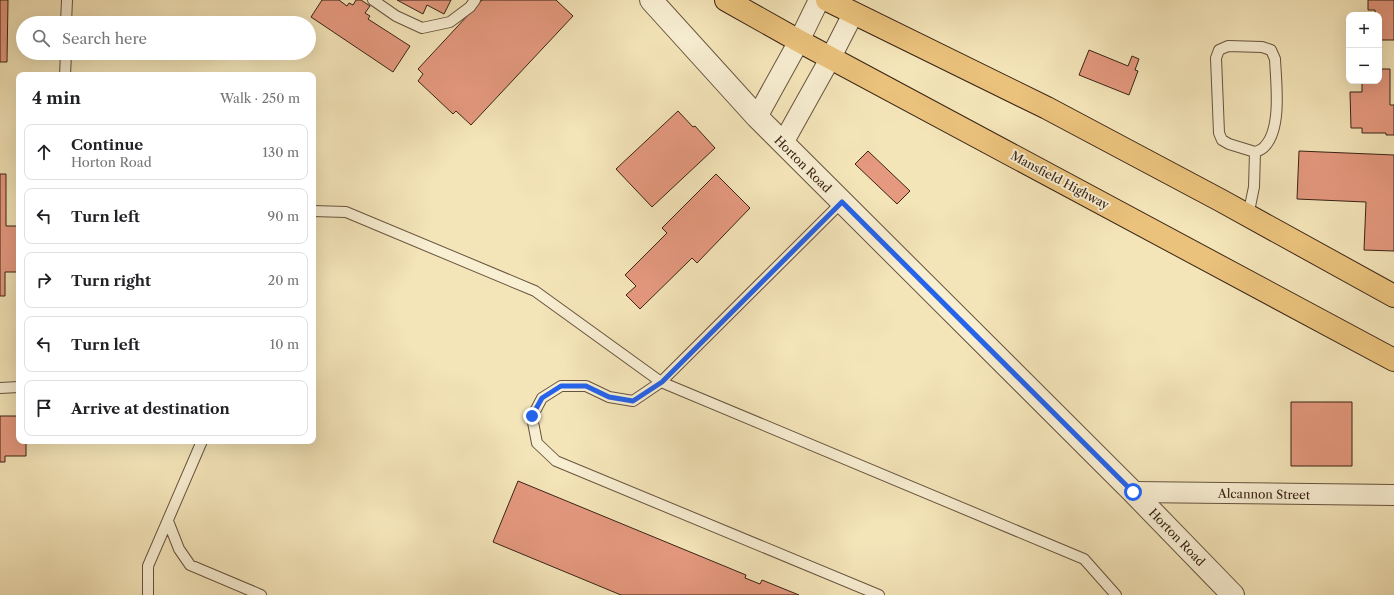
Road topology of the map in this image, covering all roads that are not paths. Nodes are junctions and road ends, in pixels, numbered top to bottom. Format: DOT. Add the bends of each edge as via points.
graph roads {
  1 [pos="67,0"];
  2 [pos="372,0"];
  3 [pos="475,0"];
  4 [pos="651,0"];
  5 [pos="726,0"];
  6 [pos="819,0"];
  7 [pos="827,0"];
  8 [pos="853,14"];
  9 [pos="66,16"];
  10 [pos="799,41"];
  11 [pos="831,57"];
  12 [pos="66,60"];
  13 [pos="65,72"];
  14 [pos="757,117"];
  15 [pos="782,143"];
  16 [pos="1255,152"];
  17 [pos="842,202"];
  18 [pos="316,210"];
  19 [pos="1248,216"];
  20 [pos="1394,296"];
  21 [pos="1394,360"];
  22 [pos="662,382"];
  23 [pos="16,387"];
  24 [pos="0,388"];
  25 [pos="201,444"];
  26 [pos="1133,492"];
  27 [pos="1394,495"];
  28 [pos="168,520"];
  29 [pos="148,595"];
  30 [pos="261,595"];
  31 [pos="879,595"];
  32 [pos="1116,595"];
  33 [pos="1233,595"];
  1 -- 9 [label="lane"];
  2 -- 3 [label="lane" via="396,16 422,28 450,22"];
  4 -- 14 [label="street, Horton Road"];
  5 -- 10 [label="main road, Mansfield Highway"];
  6 -- 10 [label="street"];
  7 -- 8 [label="main road"];
  8 -- 11 [label="street"];
  8 -- 19 [label="main road" via="1047,108"];
  10 -- 11 [label="main road, Mansfield Highway"];
  10 -- 14 [label="street"];
  11 -- 15 [label="street"];
  11 -- 21 [label="main road, Mansfield Highway"];
  12 -- 13 [label="lane"];
  14 -- 15 [label="street, Horton Road"];
  15 -- 17 [label="street, Horton Road"];
  16 -- 16 [label="lane" via="1265,146 1276,119 1275,59 1271,50 1262,47 1228,46 1219,50 1216,58 1219,133 1222,140 1228,144"];
  16 -- 19 [label="lane" via="1254,187"];
  17 -- 22 [label="lane"];
  17 -- 26 [label="street, Horton Road"];
  18 -- 22 [label="lane" via="346,212 535,291"];
  19 -- 20 [label="main road"];
  22 -- 31 [label="lane" via="633,401 609,397 586,386 561,386 542,398 532,416 538,443 556,461"];
  22 -- 32 [label="lane" via="1084,559"];
  23 -- 24 [label="lane"];
  25 -- 28 [label="lane"];
  26 -- 27 [label="street, Alcannon Street"];
  26 -- 33 [label="street, Horton Road"];
  28 -- 29 [label="lane" via="148,566"];
  28 -- 30 [label="lane" via="179,549 190,565"];
}
